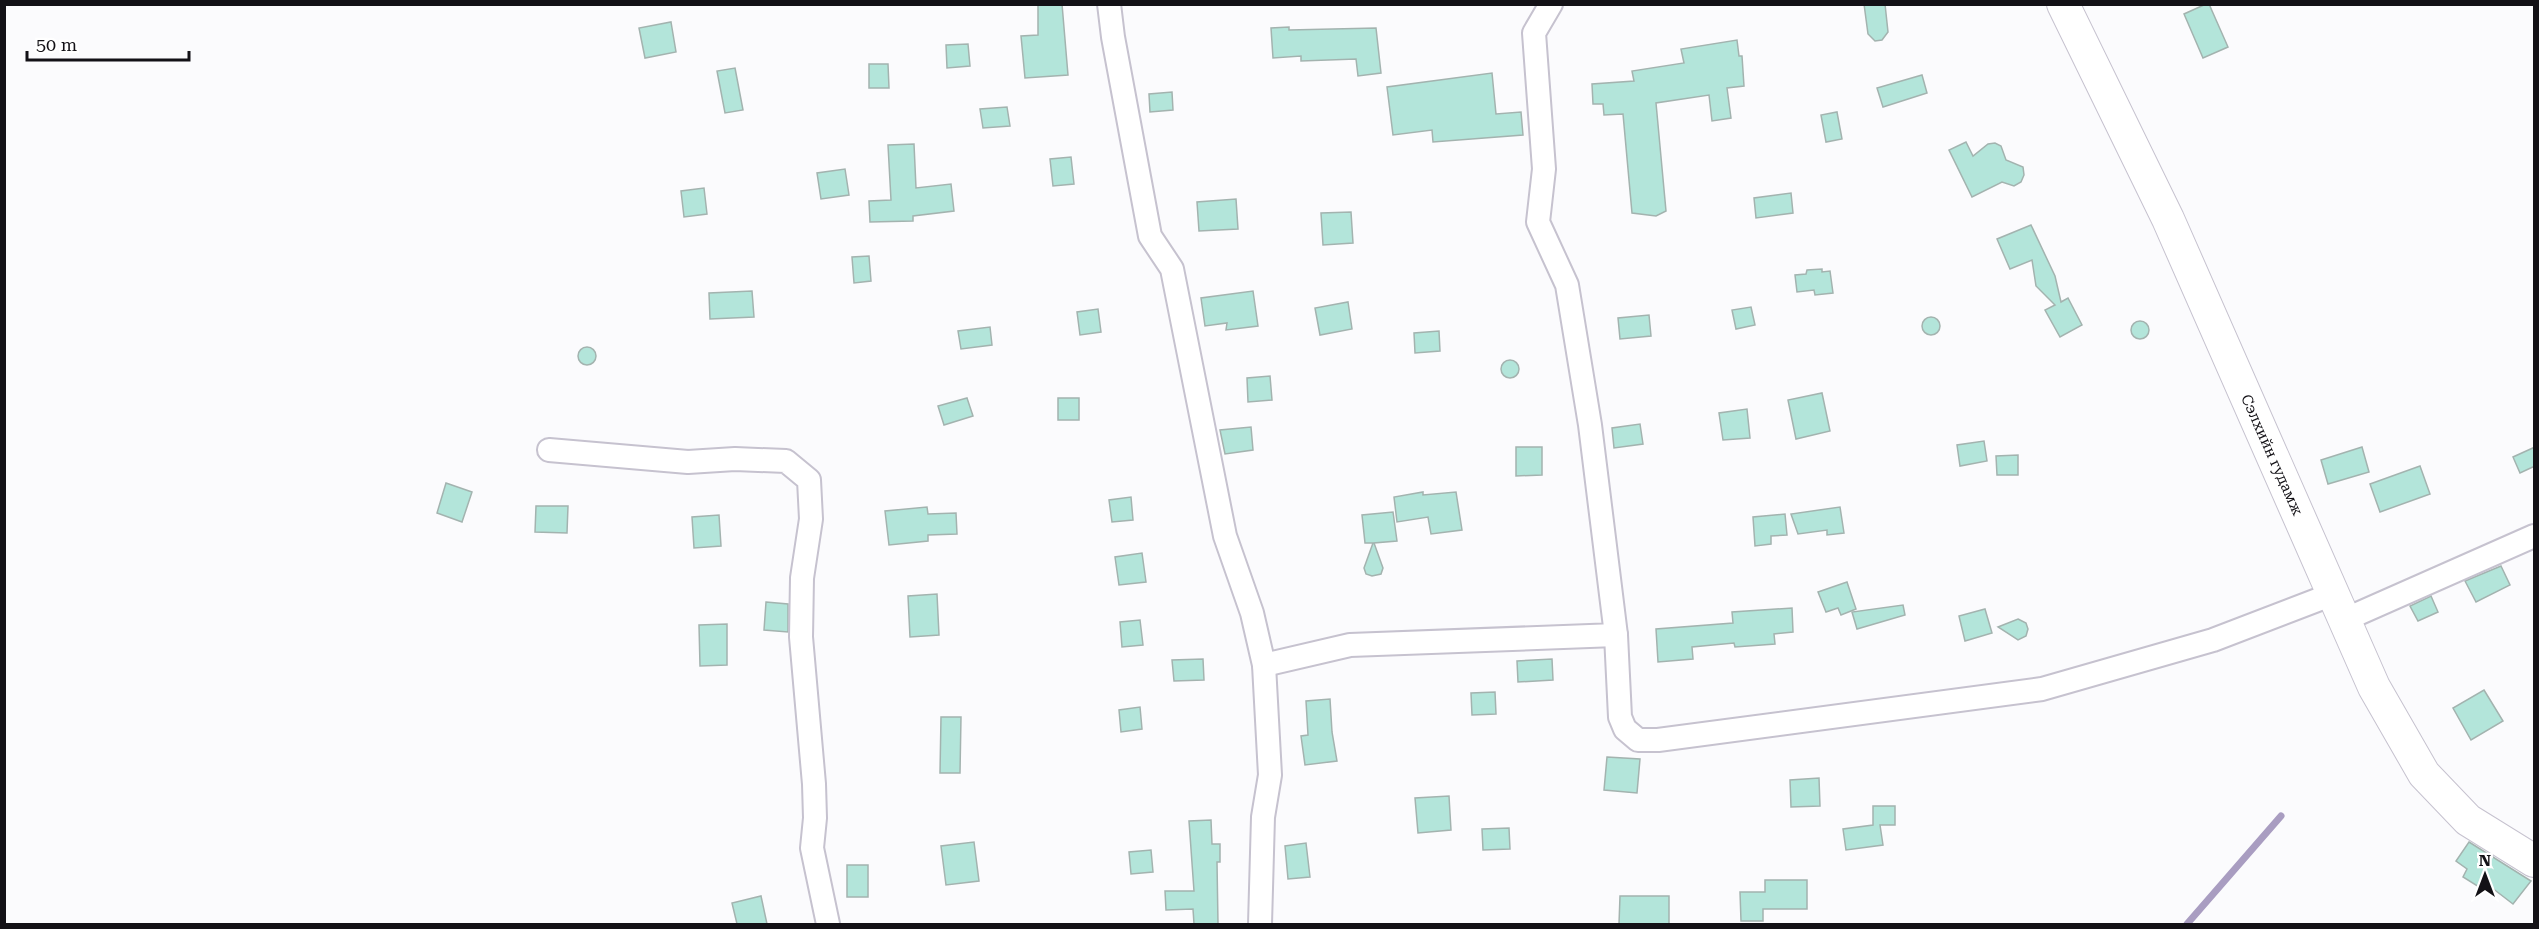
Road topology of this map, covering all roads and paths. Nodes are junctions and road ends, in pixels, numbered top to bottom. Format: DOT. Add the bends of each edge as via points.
graph roads {
  1 [pos="1109,4"];
  2 [pos="1551,4"];
  3 [pos="2063,4"];
  4 [pos="549,450"];
  5 [pos="2535,536"];
  6 [pos="2339,607"];
  7 [pos="1616,635"];
  8 [pos="1264,665"];
  9 [pos="2535,861"];
  10 [pos="828,924"];
  11 [pos="1260,924"];
  1 -- 8 [label="street" via="1150,236 1172,269 1225,536 1252,613"];
  2 -- 7 [label="street" via="1534,33 1544,169 1538,222 1567,285 1590,424"];
  3 -- 6 [label="main road, Сэлхийн гудамж" via="2168,219"];
  4 -- 10 [label="street" via="688,462 786,461 809,480 811,519 802,578 801,637 814,784 812,848"];
  5 -- 6 [label="street"];
  6 -- 7 [label="street" via="2042,689 1658,740 1638,740 1625,729 1620,717"];
  6 -- 9 [label="main road, Сэлхийн гудамж" via="2374,687 2424,774 2468,820"];
  7 -- 8 [label="street" via="1350,645"];
  8 -- 11 [label="street" via="1270,775 1263,817"];
}
